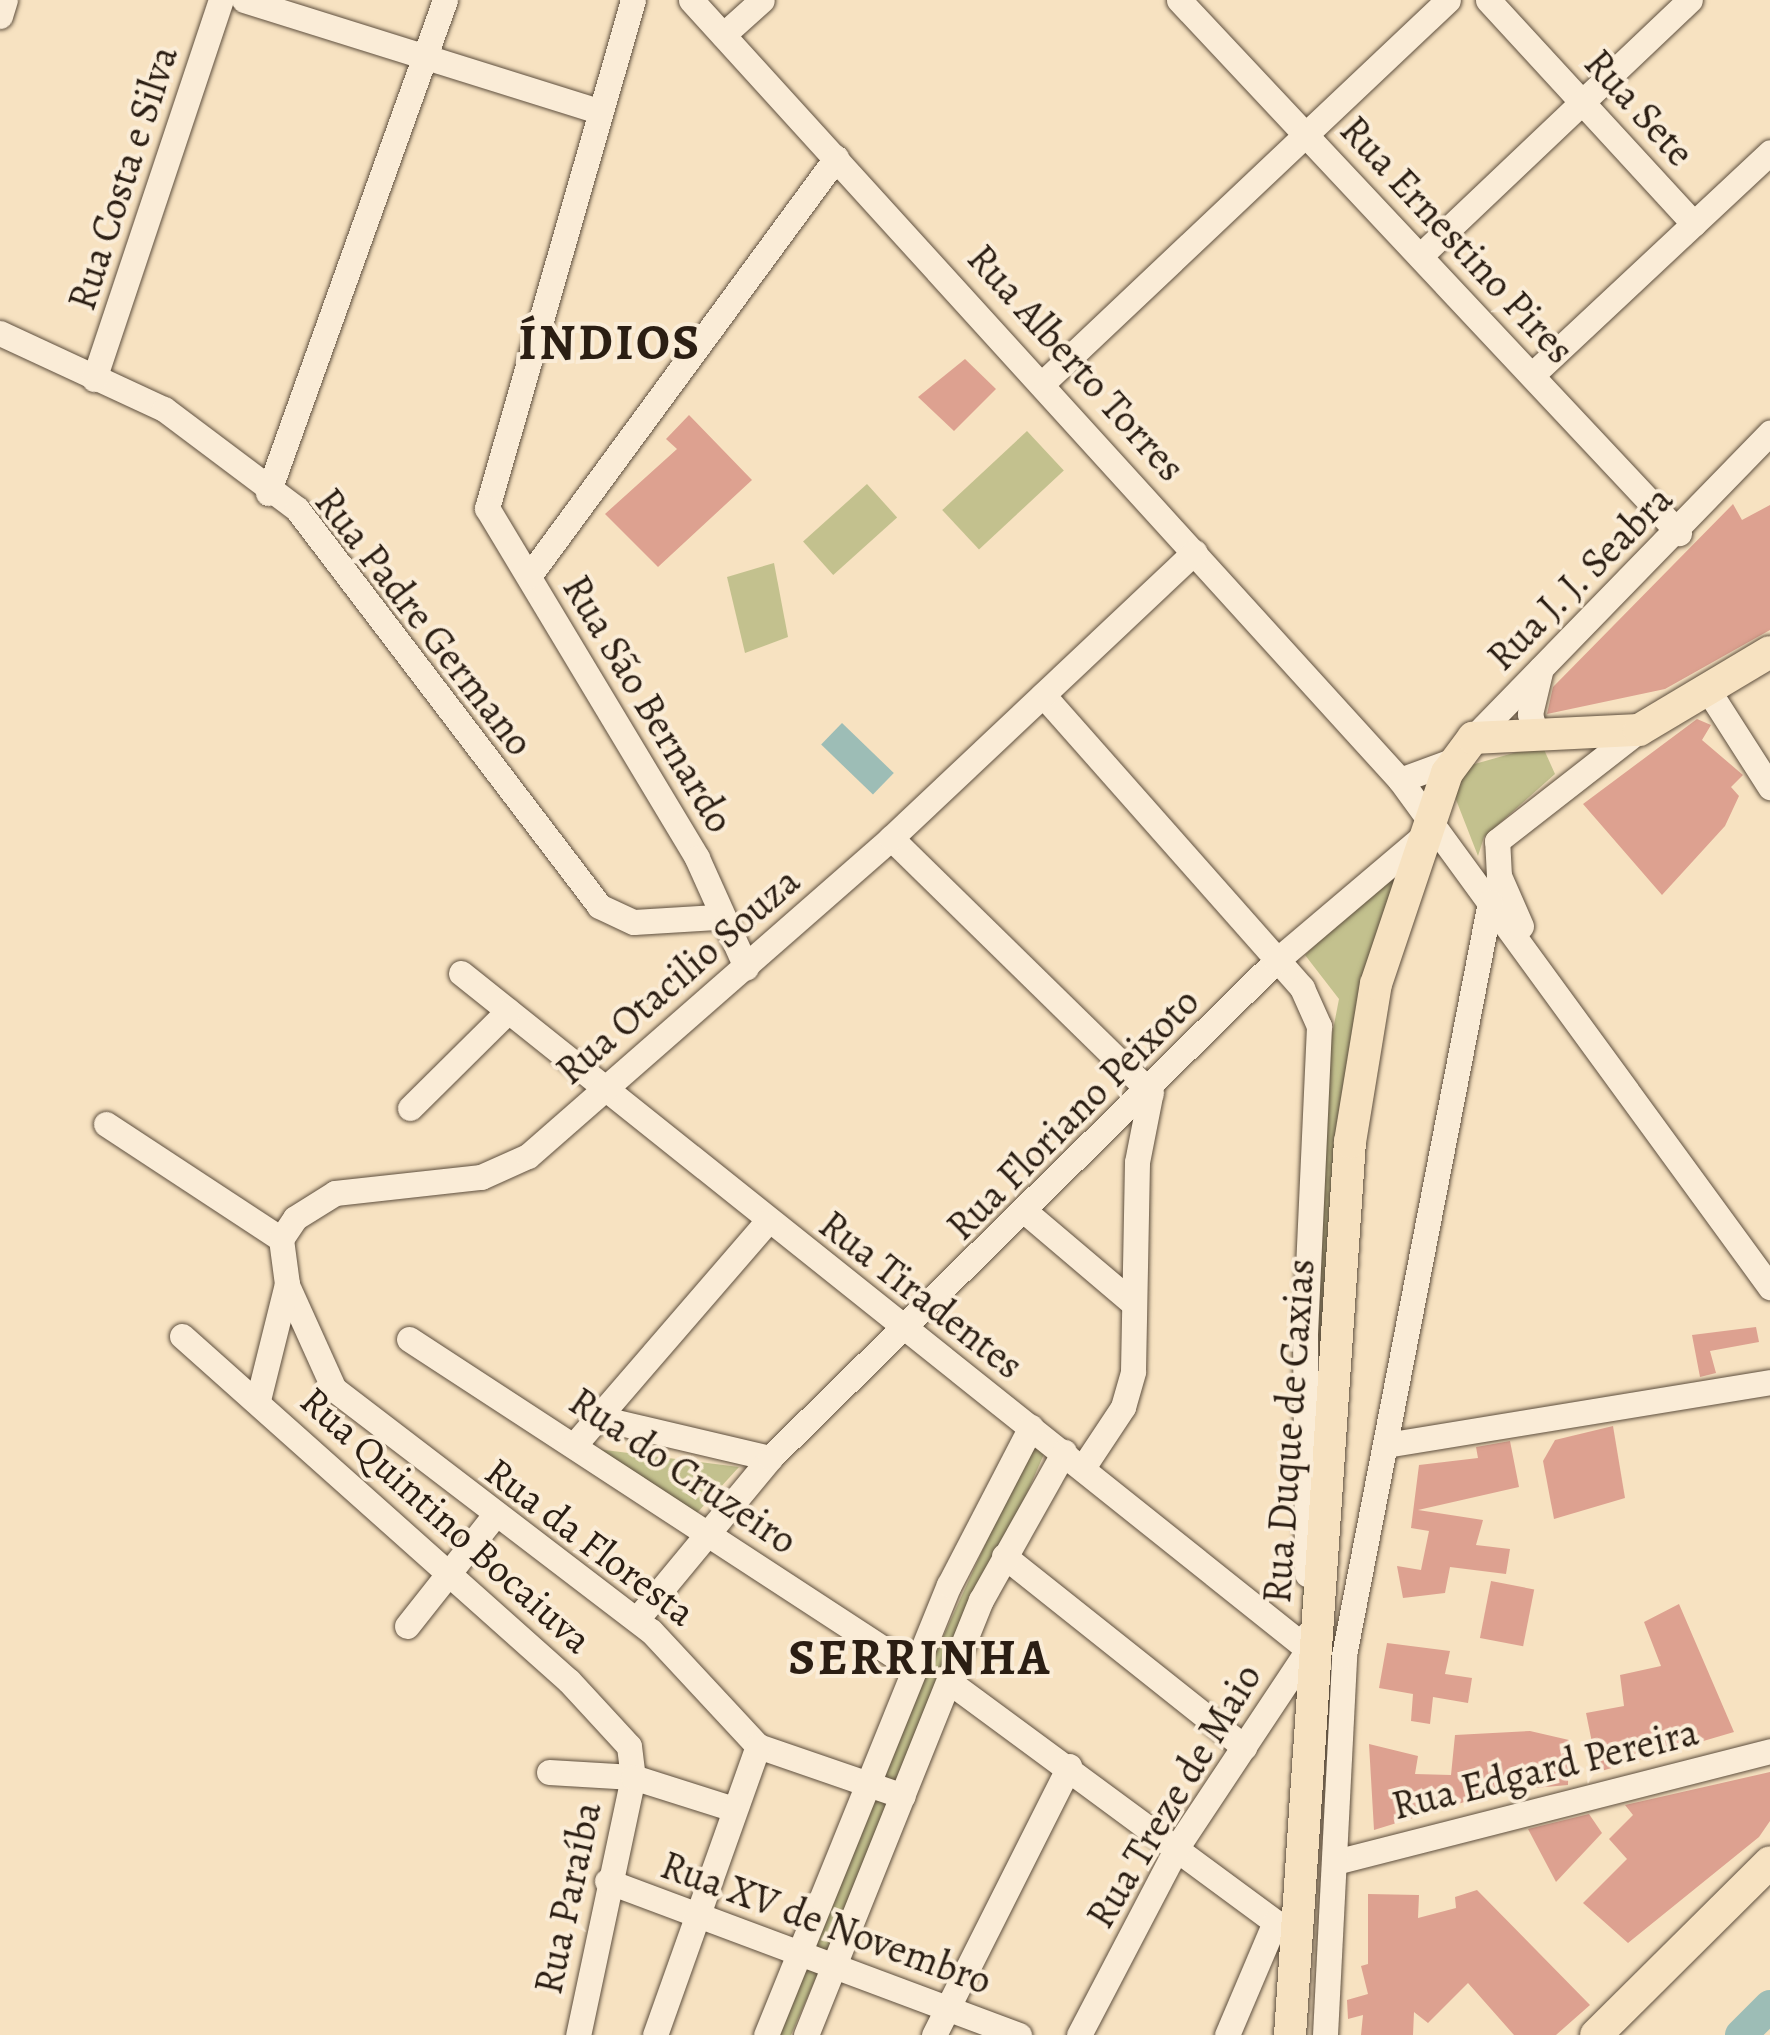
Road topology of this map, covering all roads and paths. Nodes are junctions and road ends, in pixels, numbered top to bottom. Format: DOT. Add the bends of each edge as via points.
graph roads {
  1 [pos="5,0"];
  2 [pos="222,0"];
  3 [pos="244,0"];
  4 [pos="445,0"];
  5 [pos="633,0"];
  6 [pos="691,0"];
  7 [pos="762,0"];
  8 [pos="1179,0"];
  9 [pos="1448,0"];
  10 [pos="1488,0"];
  11 [pos="1690,0"];
  12 [pos="0,16"];
  13 [pos="722,35"];
  14 [pos="426,55"];
  15 [pos="1583,102"];
  16 [pos="598,111"];
  17 [pos="1306,134"];
  18 [pos="836,158"];
  19 [pos="1767,160"];
  20 [pos="1694,224"];
  21 [pos="1420,256"];
  22 [pos="0,333"];
  23 [pos="1532,375"];
  24 [pos="94,379"];
  25 [pos="1046,380"];
  26 [pos="1770,433"];
  27 [pos="1770,454"];
  28 [pos="1741,472"];
  29 [pos="268,493"];
  30 [pos="1679,533"];
  31 [pos="1195,552"];
  32 [pos="529,576"];
  33 [pos="1770,652"];
  34 [pos="1541,668"];
  35 [pos="1706,687"];
  36 [pos="1043,695"];
  37 [pos="1638,730"];
  38 [pos="1536,735"];
  39 [pos="1463,750"];
  40 [pos="1400,780"];
  41 [pos="1770,787"];
  42 [pos="1432,835"];
  43 [pos="891,838"];
  44 [pos="1490,902"];
  45 [pos="716,917"];
  46 [pos="1532,954"];
  47 [pos="1276,961"];
  48 [pos="746,968"];
  49 [pos="461,973"];
  50 [pos="508,1012"];
  51 [pos="604,1090"];
  52 [pos="1151,1093"];
  53 [pos="410,1108"];
  54 [pos="106,1124"];
  55 [pos="1028,1214"];
  56 [pos="766,1223"];
  57 [pos="281,1239"];
  58 [pos="287,1284"];
  59 [pos="1770,1287"];
  60 [pos="1134,1304"];
  61 [pos="906,1333"];
  62 [pos="182,1336"];
  63 [pos="409,1339"];
  64 [pos="1770,1382"];
  65 [pos="258,1400"];
  66 [pos="599,1418"];
  67 [pos="1032,1426"];
  68 [pos="576,1442"];
  69 [pos="1386,1445"];
  70 [pos="770,1458"];
  71 [pos="1074,1459"];
  72 [pos="494,1516"];
  73 [pos="704,1532"];
  74 [pos="1004,1556"];
  75 [pos="448,1575"];
  76 [pos="949,1585"];
  77 [pos="981,1600"];
  78 [pos="637,1619"];
  79 [pos="407,1626"];
  80 [pos="1323,1654"];
  81 [pos="914,1668"];
  82 [pos="951,1683"];
  83 [pos="758,1746"];
  84 [pos="1244,1747"];
  85 [pos="1770,1752"];
  86 [pos="1068,1766"];
  87 [pos="549,1772"];
  88 [pos="633,1777"];
  89 [pos="866,1783"];
  90 [pos="903,1796"];
  91 [pos="734,1809"];
  92 [pos="1179,1844"];
  93 [pos="1338,1861"];
  94 [pos="1770,1862"];
  95 [pos="607,1881"];
  96 [pos="697,1916"];
  97 [pos="796,1952"];
  98 [pos="833,1967"];
  99 [pos="948,2006"];
  100 [pos="770,2023"];
  101 [pos="808,2030"];
  102 [pos="578,2035"];
  103 [pos="655,2035"];
  104 [pos="934,2035"];
  105 [pos="1019,2035"];
  106 [pos="1078,2035"];
  107 [pos="1228,2035"];
  108 [pos="1290,2035"];
  109 [pos="1325,2035"];
  110 [pos="1596,2035"];
  1 -- 12 [label="street"];
  2 -- 24 [label="street, Rua Costa e Silva"];
  3 -- 14 [label="street"];
  4 -- 14 [label="street"];
  5 -- 16 [label="street"];
  6 -- 13 [label="street, Rua Alberto Torres"];
  7 -- 13 [label="street"];
  8 -- 17 [label="street, Rua Ernestino Pires"];
  9 -- 17 [label="street"];
  10 -- 15 [label="street, Rua Sete"];
  11 -- 15 [label="street"];
  13 -- 18 [label="street, Rua Alberto Torres"];
  14 -- 16 [label="street"];
  14 -- 29 [label="street"];
  15 -- 20 [label="street, Rua Sete"];
  15 -- 21 [label="street"];
  16 -- 32 [label="street, Rua São Bernardo" via="488,481 491,522"];
  17 -- 21 [label="street, Rua Ernestino Pires"];
  17 -- 25 [label="street"];
  18 -- 25 [label="street, Rua Alberto Torres"];
  18 -- 32 [label="street"];
  19 -- 20 [label="street"];
  20 -- 23 [label="street"];
  21 -- 23 [label="street, Rua Ernestino Pires"];
  22 -- 24 [label="street, Rua Padre Germano"];
  23 -- 30 [label="street, Rua Ernestino Pires"];
  24 -- 29 [label="street, Rua Padre Germano" via="180,418"];
  25 -- 31 [label="street, Rua Alberto Torres"];
  26 -- 28 [label="street, Rua J. J. Seabra"];
  27 -- 28 [label="street, Rua J. J. Seabra"];
  28 -- 30 [label="street, Rua J. J. Seabra"];
  29 -- 45 [label="street, Rua Padre Germano" via="312,526 599,906 634,922"];
  30 -- 34 [label="street, Rua J. J. Seabra"];
  31 -- 36 [label="street, Rua Otacilio Souza"];
  31 -- 40 [label="street, Rua Alberto Torres"];
  32 -- 45 [label="street, Rua São Bernardo" via="697,858"];
  33 -- 35 [label="main road"];
  34 -- 38 [label="street" via="1530,714"];
  34 -- 39 [label="street, Rua J. J. Seabra"];
  35 -- 37 [label="main road"];
  35 -- 41 [label="street"];
  36 -- 43 [label="street, Rua Otacilio Souza"];
  36 -- 47 [label="street, Rua Duque de Caxias"];
  37 -- 38 [label="main road"];
  37 -- 46 [label="street" via="1497,842 1499,876"];
  38 -- 39 [label="main road"];
  39 -- 40 [label="street"];
  39 -- 42 [label="main road, Rua Duque de Caxias"];
  40 -- 42 [label="street, Rua Alberto Torres"];
  42 -- 44 [label="street, Rua Alberto Torres"];
  42 -- 47 [label="street, Rua Floriano Peixoto"];
  42 -- 80 [label="main road, Rua Duque de Caxias" via="1376,984 1350,1142"];
  43 -- 48 [label="street, Rua Otacilio Souza"];
  43 -- 52 [label="street"];
  44 -- 46 [label="street, Rua Alberto Torres"];
  44 -- 69 [label="street, Rua Duque de Caxias"];
  45 -- 48 [label="street, Rua São Bernardo"];
  46 -- 59 [label="street"];
  47 -- 52 [label="street, Rua Floriano Peixoto"];
  47 -- 80 [label="street, Rua Duque de Caxias" via="1313,1007 1322,1050 1305,1334"];
  48 -- 51 [label="street, Rua Otacilio Souza"];
  49 -- 50 [label="street, Rua Tiradentes"];
  50 -- 51 [label="street, Rua Tiradentes"];
  50 -- 53 [label="street"];
  51 -- 56 [label="street, Rua Tiradentes"];
  51 -- 57 [label="street, Rua Otacilio Souza" via="505,1168 336,1194 306,1208"];
  52 -- 55 [label="street, Rua Floriano Peixoto"];
  52 -- 60 [label="street" via="1137,1162"];
  54 -- 57 [label="street"];
  55 -- 60 [label="street"];
  55 -- 61 [label="street, Rua Floriano Peixoto"];
  56 -- 61 [label="street, Rua Tiradentes"];
  56 -- 66 [label="street"];
  57 -- 58 [label="street"];
  58 -- 65 [label="street"];
  58 -- 72 [label="street, Rua da Floresta" via="334,1389"];
  60 -- 71 [label="street" via="1130,1390"];
  61 -- 67 [label="street, Rua Tiradentes"];
  61 -- 70 [label="street, Rua Floriano Peixoto"];
  62 -- 65 [label="street, Rua Quintino Bocaiuva"];
  63 -- 68 [label="street, Rua do Cruzeiro"];
  64 -- 69 [label="street"];
  65 -- 75 [label="street, Rua Quintino Bocaiuva"];
  66 -- 68 [label="street"];
  66 -- 70 [label="street"];
  67 -- 71 [label="street, Rua Tiradentes"];
  67 -- 76 [label="street"];
  68 -- 73 [label="street, Rua do Cruzeiro"];
  69 -- 80 [label="street, Rua Duque de Caxias"];
  70 -- 73 [label="street, Rua Floriano Peixoto"];
  71 -- 74 [label="street"];
  71 -- 80 [label="street, Rua Tiradentes"];
  72 -- 75 [label="street"];
  72 -- 78 [label="street, Rua da Floresta"];
  73 -- 78 [label="street, Rua Floriano Peixoto"];
  73 -- 81 [label="street, Rua do Cruzeiro"];
  74 -- 77 [label="street"];
  74 -- 84 [label="street"];
  75 -- 79 [label="street"];
  75 -- 88 [label="street, Rua Quintino Bocaiuva" via="612,1722"];
  76 -- 77 [label="street"];
  76 -- 81 [label="street"];
  77 -- 82 [label="street"];
  78 -- 83 [label="street, Rua da Floresta" via="717,1693"];
  80 -- 84 [label="street, Rua Treze de Maio"];
  80 -- 93 [label="street, Rua Duque de Caxias"];
  80 -- 108 [label="main road, Rua Duque de Caxias"];
  81 -- 89 [label="street"];
  82 -- 86 [label="street"];
  82 -- 90 [label="street"];
  83 -- 89 [label="street"];
  83 -- 91 [label="street"];
  84 -- 92 [label="street, Rua Treze de Maio"];
  85 -- 93 [label="street, Rua Edgard Pereira"];
  86 -- 92 [label="street"];
  86 -- 99 [label="street"];
  87 -- 88 [label="street"];
  88 -- 91 [label="street"];
  88 -- 95 [label="street, Rua Paraíba"];
  89 -- 90 [label="street"];
  89 -- 97 [label="street"];
  90 -- 98 [label="street"];
  91 -- 96 [label="street"];
  92 -- 106 [label="street, Rua Treze de Maio"];
  92 -- 107 [label="street" via="1278,1928"];
  93 -- 109 [label="street, Rua Duque de Caxias"];
  94 -- 110 [label="main road"];
  95 -- 96 [label="street, Rua XV de Novembro"];
  95 -- 102 [label="street, Rua Paraíba"];
  96 -- 97 [label="street, Rua XV de Novembro"];
  96 -- 103 [label="street"];
  97 -- 98 [label="street, Rua XV de Novembro"];
  97 -- 100 [label="street"];
  98 -- 99 [label="street, Rua XV de Novembro"];
  98 -- 101 [label="street"];
  99 -- 104 [label="street"];
  99 -- 105 [label="street, Rua XV de Novembro"];
  100 -- 101 [label="street"];
}
